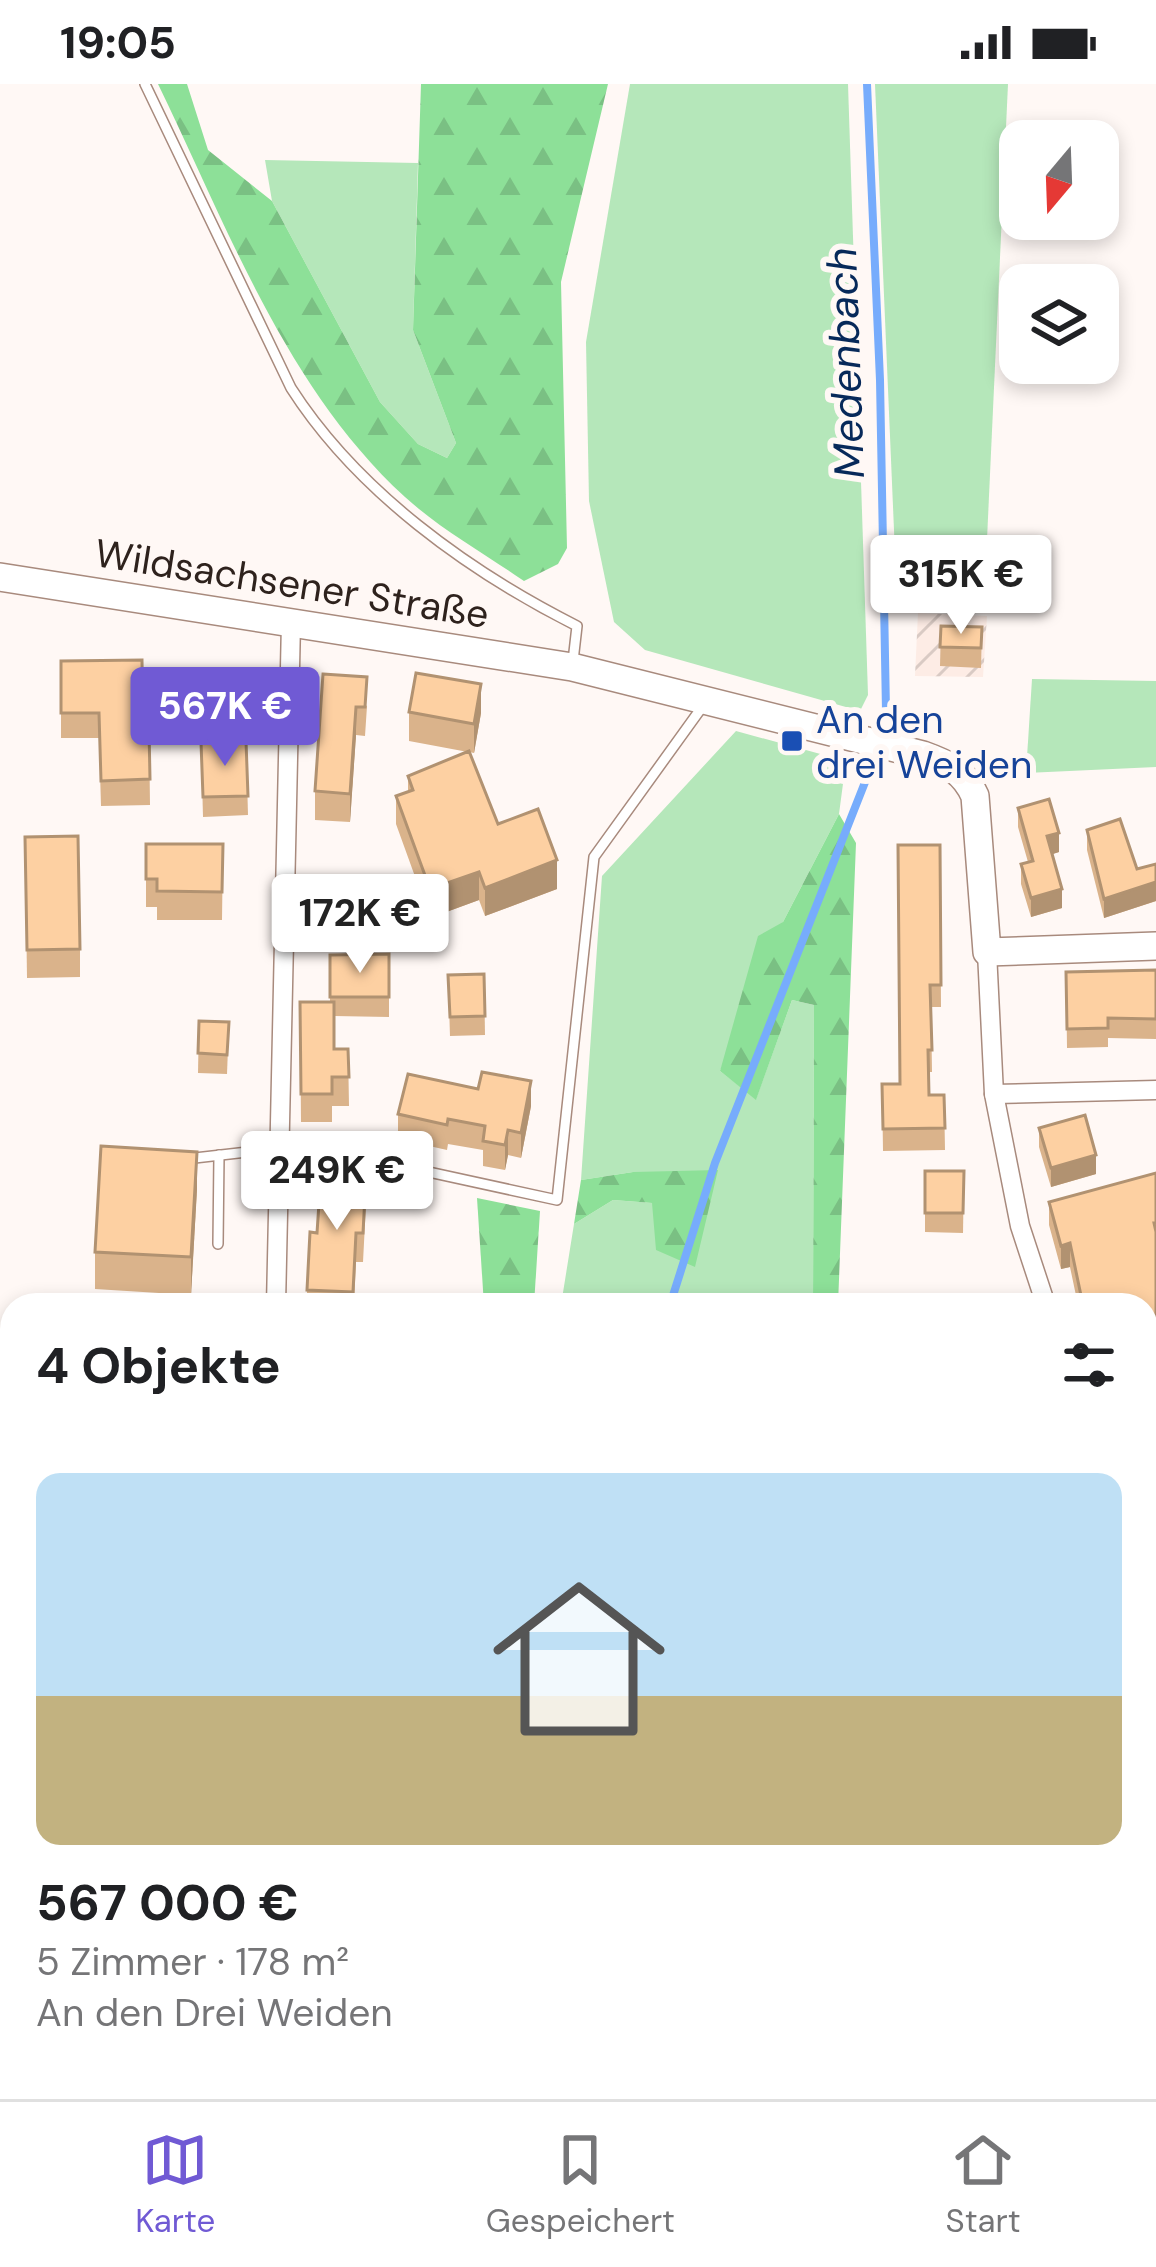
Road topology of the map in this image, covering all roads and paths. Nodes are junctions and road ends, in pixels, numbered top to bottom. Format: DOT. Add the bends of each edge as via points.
graph roads {
  1 [pos="145,84"];
  2 [pos="0,577"];
  3 [pos="291,622"];
  4 [pos="572,667"];
  5 [pos="708,699"];
  6 [pos="1156,946"];
  7 [pos="987,952"];
  8 [pos="1156,1090"];
  9 [pos="994,1094"];
  10 [pos="282,1144"];
  11 [pos="219,1155"];
  12 [pos="172,1160"];
  13 [pos="218,1244"];
  14 [pos="276,1293"];
  15 [pos="1042,1293"];
  1 -- 4 [label="lane, Wildsachsener Straße" via="313,422 439,537 524,599 577,626"];
  2 -- 3 [label="main road, Wildsachsener Straße"];
  3 -- 4 [label="main road, Wildsachsener Straße"];
  3 -- 10 [label="street"];
  4 -- 5 [label="main road, Wildsachsener Straße"];
  5 -- 7 [label="main road, Wildsachsener Straße" via="957,770 975,796"];
  5 -- 10 [label="lane" via="594,857 557,1200"];
  6 -- 7 [label="main road"];
  7 -- 9 [label="street, Wildsachsener Straße"];
  8 -- 9 [label="street"];
  9 -- 15 [label="street, Wildsachsener Straße"];
  10 -- 11 [label="lane"];
  10 -- 14 [label="street"];
  11 -- 12 [label="lane"];
  11 -- 13 [label="lane"];
}
